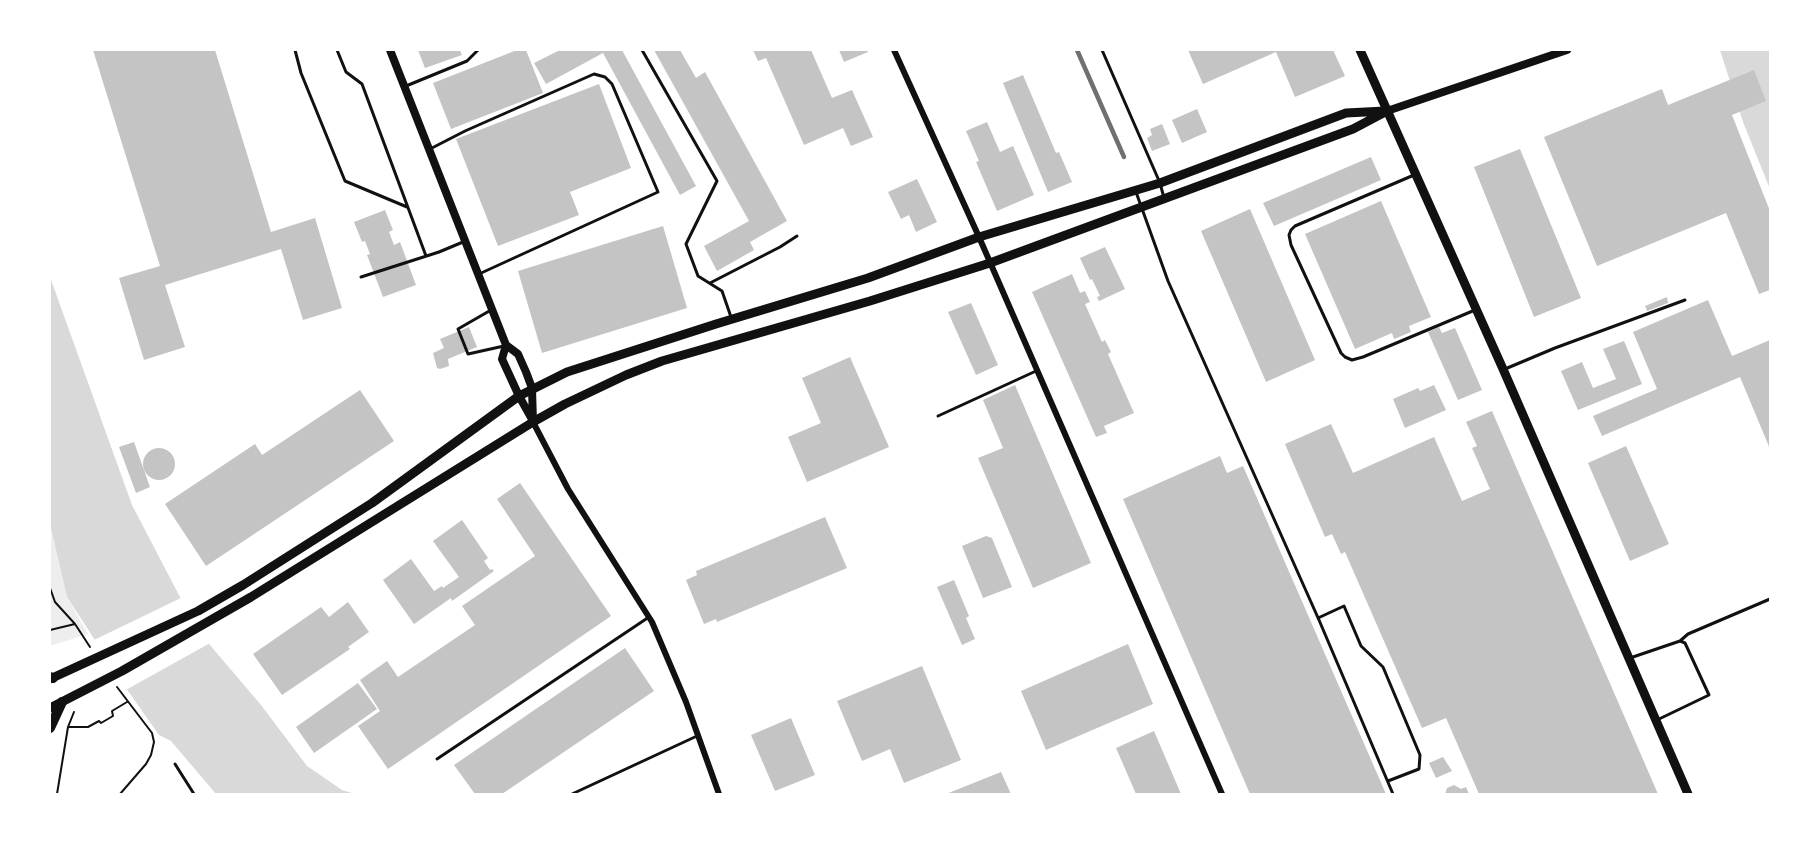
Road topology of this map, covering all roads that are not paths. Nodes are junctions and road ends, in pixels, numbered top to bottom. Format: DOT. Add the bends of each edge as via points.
graph roads {
  1 [pos="295,50"];
  2 [pos="337,50"];
  3 [pos="390,50"];
  4 [pos="478,50"];
  5 [pos="642,50"];
  6 [pos="894,50"];
  7 [pos="1102,50"];
  8 [pos="1360,50"];
  9 [pos="1567,50"];
  10 [pos="404,86"];
  11 [pos="1387,111"];
  12 [pos="429,150"];
  13 [pos="1415,174"];
  14 [pos="1160,183"];
  15 [pos="1136,190"];
  16 [pos="1165,200"];
  17 [pos="408,208"];
  18 [pos="1142,208"];
  19 [pos="797,236"];
  20 [pos="979,237"];
  21 [pos="465,241"];
  22 [pos="426,256"];
  23 [pos="990,263"];
  24 [pos="478,274"];
  25 [pos="361,278"];
  26 [pos="710,284"];
  27 [pos="1686,300"];
  28 [pos="492,310"];
  29 [pos="1477,310"];
  30 [pos="732,319"];
  31 [pos="506,345"];
  32 [pos="1503,369"];
  33 [pos="1037,370"];
  34 [pos="532,388"];
  35 [pos="519,396"];
  36 [pos="938,416"];
  37 [pos="533,422"];
  38 [pos="1770,599"];
  39 [pos="649,617"];
  40 [pos="1318,618"];
  41 [pos="1680,641"];
  42 [pos="1628,658"];
  43 [pos="50,678"];
  44 [pos="62,702"];
  45 [pos="50,708"];
  46 [pos="1656,721"];
  47 [pos="50,728"];
  48 [pos="698,735"];
  49 [pos="436,759"];
  50 [pos="175,764"];
  51 [pos="1388,782"];
  52 [pos="194,795"];
  53 [pos="572,795"];
  54 [pos="720,795"];
  55 [pos="1222,795"];
  56 [pos="1394,795"];
  57 [pos="1688,795"];
  1 -- 17 [label="lane" via="345,181"];
  2 -- 17 [label="lane" via="346,72 362,84"];
  3 -- 10 [label="street"];
  4 -- 10 [label="lane" via="467,60"];
  5 -- 26 [label="lane" via="717,181 686,244 698,276"];
  6 -- 20 [label="street"];
  7 -- 14 [label="lane"];
  8 -- 11 [label="main road"];
  9 -- 11 [label="street"];
  10 -- 12 [label="street"];
  11 -- 13 [label="main road"];
  11 -- 14 [label="main road" via="1346,113"];
  11 -- 16 [label="main road" via="1353,129"];
  12 -- 21 [label="street"];
  12 -- 24 [label="lane" via="594,74 612,84 658,192"];
  13 -- 29 [label="main road"];
  13 -- 29 [label="lane" via="1295,226 1289,235 1291,245 1341,352 1352,360"];
  14 -- 15 [label="main road"];
  14 -- 16 [label="lane"];
  15 -- 18 [label="lane"];
  15 -- 20 [label="main road"];
  16 -- 18 [label="main road"];
  17 -- 22 [label="lane"];
  18 -- 23 [label="main road"];
  18 -- 40 [label="lane" via="1177,302"];
  19 -- 26 [label="lane"];
  20 -- 23 [label="street"];
  20 -- 30 [label="main road" via="868,278"];
  21 -- 22 [label="lane"];
  21 -- 24 [label="street"];
  22 -- 25 [label="lane"];
  23 -- 33 [label="street"];
  23 -- 37 [label="main road" via="870,302 662,361"];
  24 -- 28 [label="street"];
  26 -- 30 [label="lane" via="722,291"];
  27 -- 32 [label="lane"];
  28 -- 31 [label="street"];
  28 -- 31 [label="lane" via="458,329 468,354"];
  29 -- 32 [label="main road"];
  30 -- 34 [label="main road" via="567,372"];
  31 -- 34 [label="street" via="518,354"];
  31 -- 35 [label="street" via="502,358"];
  32 -- 42 [label="main road"];
  33 -- 36 [label="lane"];
  33 -- 55 [label="street"];
  34 -- 35 [label="main road"];
  34 -- 37 [label="street"];
  35 -- 37 [label="street"];
  35 -- 43 [label="main road" via="372,503 243,585"];
  37 -- 39 [label="street" via="578,506"];
  37 -- 44 [label="main road" via="251,597"];
  38 -- 41 [label="lane"];
  39 -- 48 [label="street"];
  39 -- 49 [label="lane"];
  40 -- 51 [label="lane"];
  40 -- 51 [label="lane" via="1344,606 1361,646 1383,667 1388,678 1420,755 1419,769"];
  41 -- 42 [label="lane"];
  41 -- 46 [label="lane" via="1685,643 1709,695"];
  42 -- 46 [label="main road"];
  44 -- 45 [label="main road"];
  44 -- 47 [label="highway"];
  46 -- 57 [label="main road"];
  48 -- 53 [label="lane"];
  48 -- 54 [label="street"];
  50 -- 52 [label="lane"];
  51 -- 56 [label="lane"];
}
